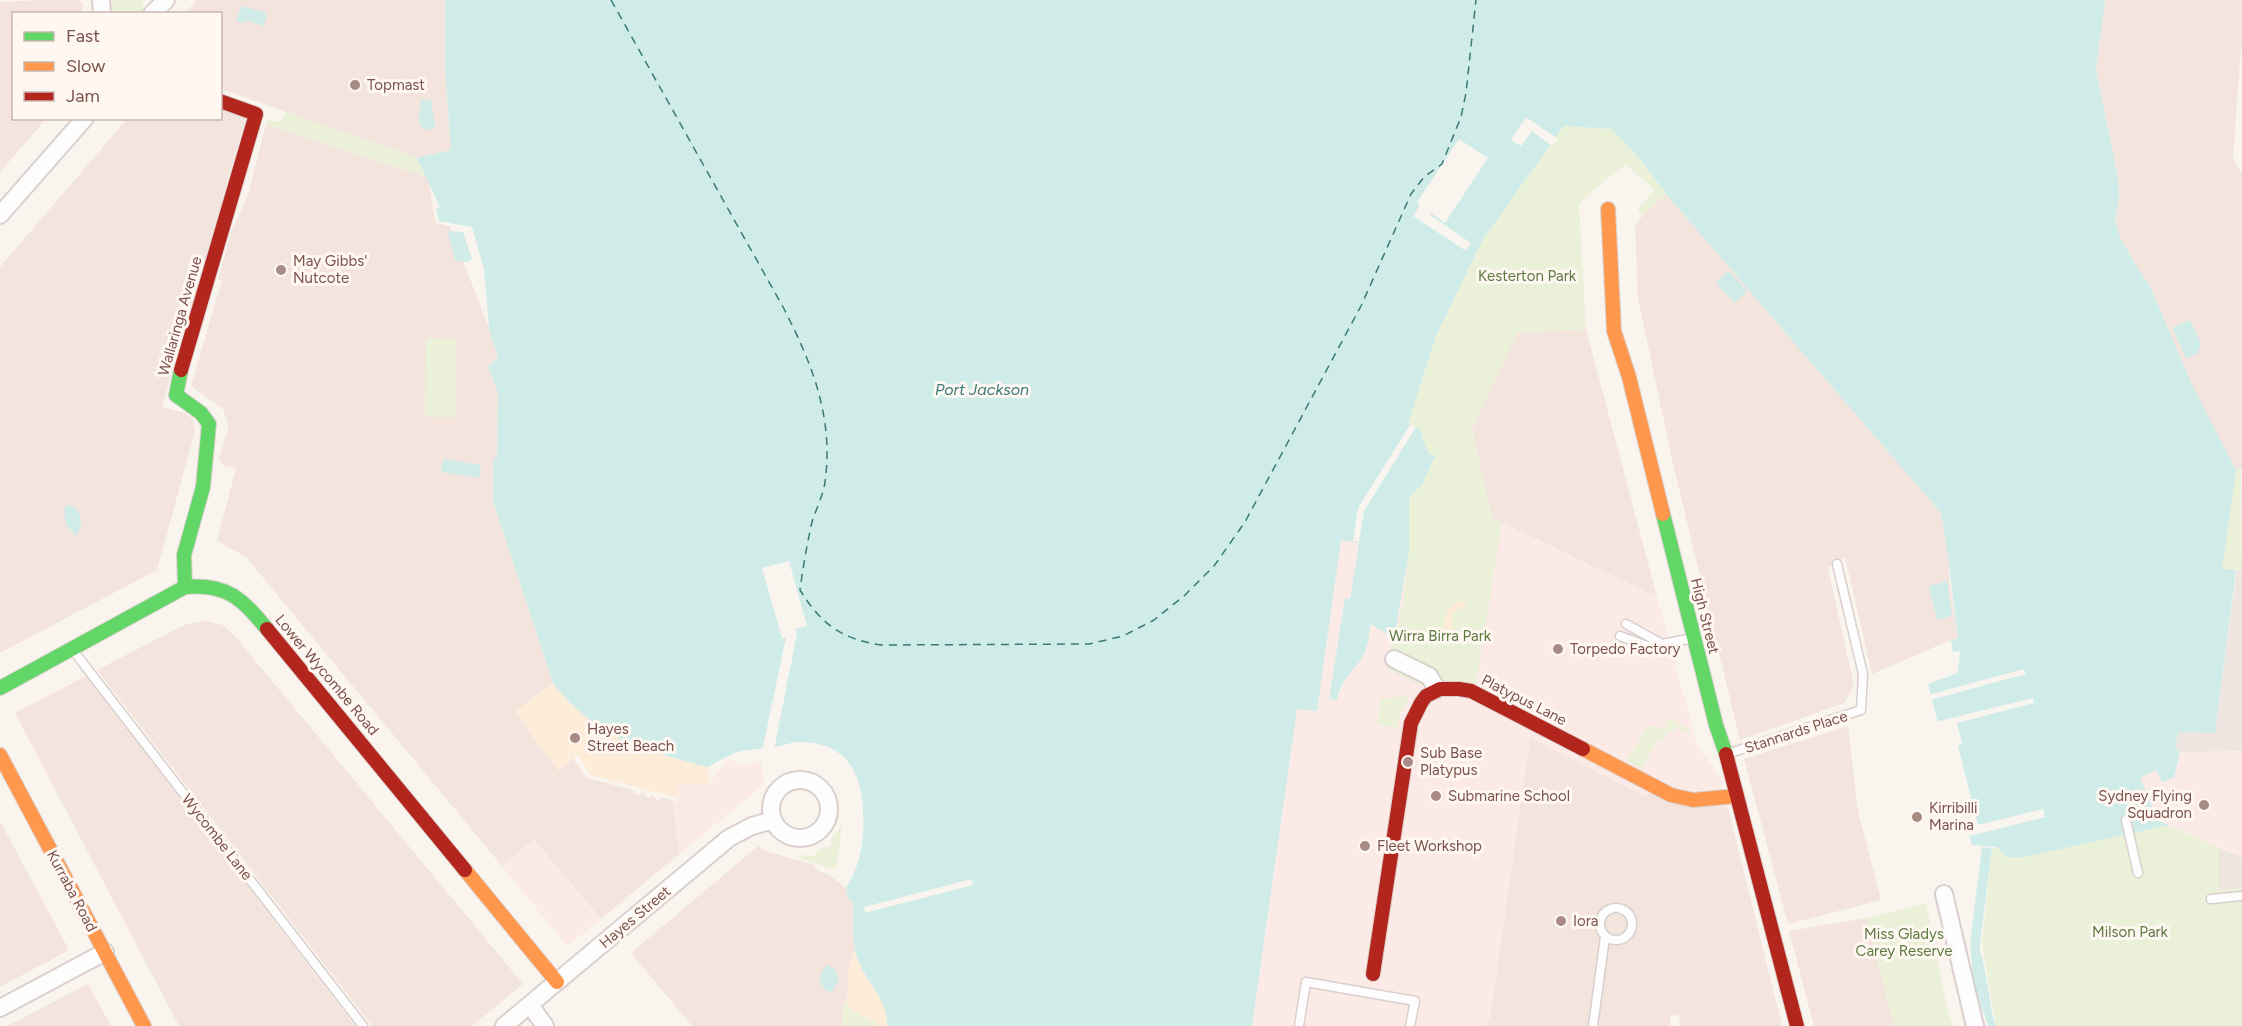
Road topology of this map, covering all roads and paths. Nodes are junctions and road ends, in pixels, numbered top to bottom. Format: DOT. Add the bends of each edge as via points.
graph roads {
  1 [pos="166,0"];
  2 [pos="154,12"];
  3 [pos="222,102"];
  4 [pos="83,120"];
  5 [pos="1608,209"];
  6 [pos="0,215"];
  7 [pos="1837,564"];
  8 [pos="185,587"];
  9 [pos="1626,624"];
  10 [pos="1620,636"];
  11 [pos="1693,638"];
  12 [pos="1662,644"];
  13 [pos="72,649"];
  14 [pos="1394,659"];
  15 [pos="0,687"];
  16 [pos="1437,689"];
  17 [pos="1726,754"];
  18 [pos="0,755"];
  19 [pos="1737,796"];
  20 [pos="773,820"];
  21 [pos="2126,820"];
  22 [pos="2138,873"];
  23 [pos="1944,894"];
  24 [pos="2242,896"];
  25 [pos="2211,899"];
  26 [pos="1605,937"];
  27 [pos="105,952"];
  28 [pos="1373,974"];
  29 [pos="557,982"];
  30 [pos="1370,993"];
  31 [pos="530,1005"];
  32 [pos="0,1008"];
  33 [pos="144,1026"];
  34 [pos="363,1026"];
  35 [pos="504,1026"];
  36 [pos="545,1026"];
  37 [pos="1299,1026"];
  38 [pos="1410,1026"];
  39 [pos="1593,1026"];
  40 [pos="1797,1026"];
  41 [pos="1975,1026"];
  1 -- 2 [label="street"];
  3 -- 8 [label="street, Wallaringa Avenue" via="256,114 176,388 176,395 209,424 203,487 184,555"];
  4 -- 6 [label="street"];
  5 -- 11 [label="street, High Street" via="1614,331 1629,377"];
  7 -- 17 [label="lane, Stannards Place" via="1863,674 1862,710"];
  8 -- 13 [label="street, Lower Wycombe Road"];
  8 -- 29 [label="street, Lower Wycombe Road" via="216,587 233,593 248,606"];
  9 -- 12 [label="lane"];
  10 -- 12 [label="lane" via="1647,646"];
  11 -- 12 [label="lane"];
  11 -- 17 [label="street, High Street"];
  13 -- 15 [label="street, Lower Wycombe Road"];
  13 -- 34 [label="lane, Wycombe Lane"];
  14 -- 16 [label="street" via="1429,676"];
  16 -- 19 [label="street, Platypus Lane" via="1445,686 1471,691 1671,795 1693,800"];
  16 -- 28 [label="street" via="1423,698 1411,723"];
  17 -- 19 [label="street, High Street"];
  18 -- 27 [label="street, Kurraba Road"];
  19 -- 40 [label="street, High Street"];
  20 -- 29 [label="street, Hayes Street" via="729,838"];
  21 -- 22 [label="lane"];
  23 -- 41 [label="street"];
  24 -- 25 [label="lane"];
  26 -- 39 [label="lane"];
  27 -- 32 [label="street"];
  27 -- 33 [label="street, Kurraba Road"];
  28 -- 30 [label="lane"];
  29 -- 31 [label="street, Hayes Street"];
  30 -- 37 [label="lane" via="1306,982"];
  30 -- 38 [label="lane" via="1415,1001"];
  31 -- 35 [label="street, Hayes Street"];
  31 -- 36 [label="street"];
}
